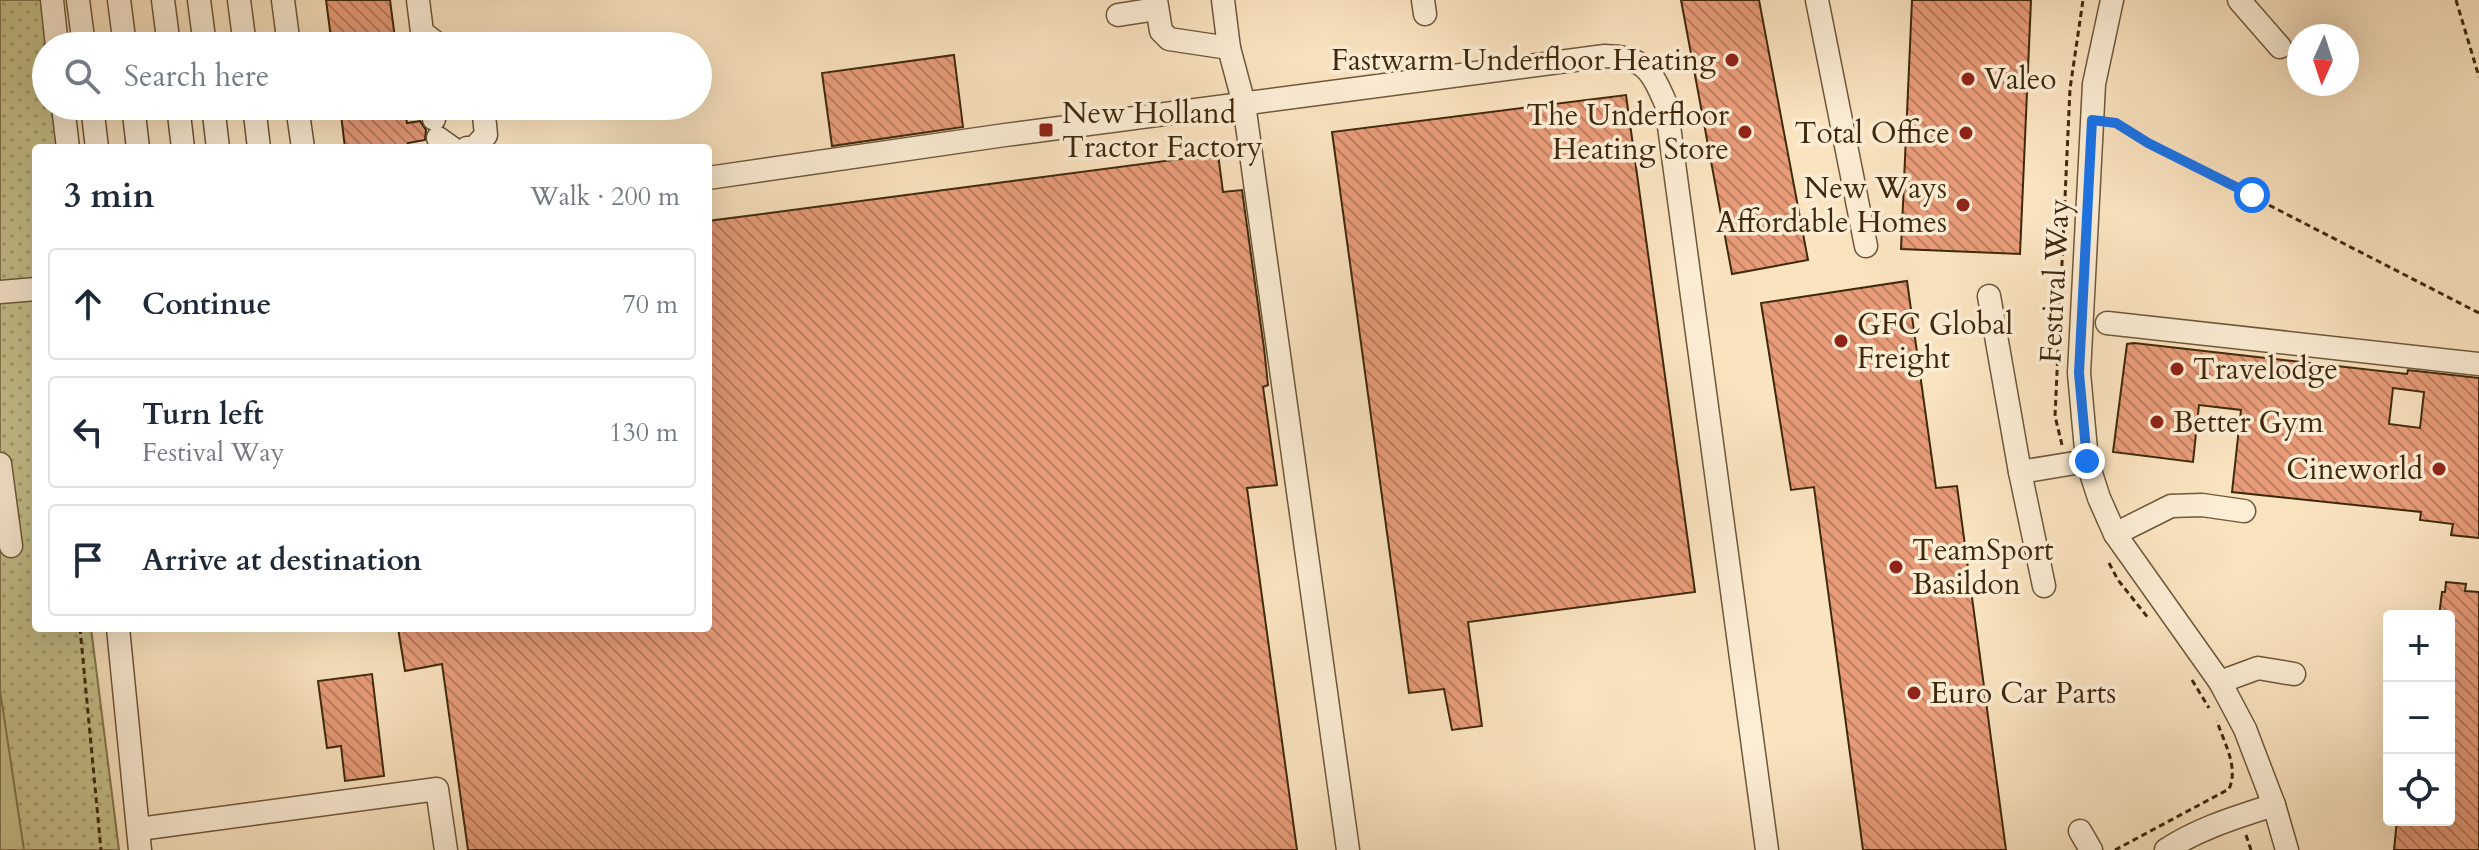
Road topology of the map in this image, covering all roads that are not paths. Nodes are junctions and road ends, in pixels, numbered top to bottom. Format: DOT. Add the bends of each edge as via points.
graph roads {
  1 [pos="52,0"];
  2 [pos="78,0"];
  3 [pos="119,0"];
  4 [pos="163,0"];
  5 [pos="199,0"];
  6 [pos="239,0"];
  7 [pos="283,0"];
  8 [pos="418,0"];
  9 [pos="1223,0"];
  10 [pos="1817,0"];
  11 [pos="2112,0"];
  12 [pos="2239,0"];
  13 [pos="1157,5"];
  14 [pos="1118,15"];
  15 [pos="55,32"];
  16 [pos="82,32"];
  17 [pos="123,32"];
  18 [pos="167,32"];
  19 [pos="203,32"];
  20 [pos="243,32"];
  21 [pos="287,32"];
  22 [pos="427,32"];
  23 [pos="2280,47"];
  24 [pos="1229,48"];
  25 [pos="1244,104"];
  26 [pos="65,120"];
  27 [pos="94,120"];
  28 [pos="135,120"];
  29 [pos="180,120"];
  30 [pos="215,120"];
  31 [pos="256,120"];
  32 [pos="299,120"];
  33 [pos="484,120"];
  34 [pos="68,144"];
  35 [pos="97,144"];
  36 [pos="138,144"];
  37 [pos="183,144"];
  38 [pos="218,144"];
  39 [pos="259,144"];
  40 [pos="302,144"];
  41 [pos="478,144"];
  42 [pos="712,177"];
  43 [pos="1866,246"];
  44 [pos="32,289"];
  45 [pos="0,292"];
  46 [pos="1989,296"];
  47 [pos="2107,323"];
  48 [pos="2479,364"];
  49 [pos="2076,463"];
  50 [pos="0,464"];
  51 [pos="2020,472"];
  52 [pos="2244,511"];
  53 [pos="2115,534"];
  54 [pos="11,546"];
  55 [pos="2044,586"];
  56 [pos="118,632"];
  57 [pos="2294,674"];
  58 [pos="2220,682"];
  59 [pos="2274,805"];
  60 [pos="140,840"];
  61 [pos="2180,846"];
  62 [pos="446,850"];
  63 [pos="1348,850"];
  64 [pos="1767,850"];
  65 [pos="2287,850"];
  1 -- 15 [label="street"];
  2 -- 16 [label="street"];
  3 -- 17 [label="street"];
  4 -- 18 [label="street"];
  5 -- 19 [label="street"];
  6 -- 20 [label="street"];
  7 -- 21 [label="street"];
  8 -- 22 [label="street"];
  9 -- 24 [label="street"];
  10 -- 43 [label="street"];
  11 -- 49 [label="street, Festival Way" via="2094,84"];
  12 -- 23 [label="street"];
  13 -- 14 [label="street"];
  13 -- 24 [label="street" via="1161,31 1169,39"];
  24 -- 25 [label="street"];
  25 -- 42 [label="street"];
  25 -- 63 [label="street"];
  25 -- 64 [label="street" via="1605,56 1637,60 1653,75 1666,104"];
  26 -- 34 [label="street"];
  27 -- 35 [label="street"];
  28 -- 36 [label="street"];
  29 -- 37 [label="street"];
  30 -- 38 [label="street"];
  31 -- 39 [label="street"];
  32 -- 40 [label="street"];
  33 -- 41 [label="street" via="486,135"];
  44 -- 45 [label="street"];
  46 -- 51 [label="street"];
  47 -- 48 [label="street"];
  49 -- 51 [label="street"];
  49 -- 53 [label="street, Festival Way"];
  50 -- 54 [label="street"];
  51 -- 55 [label="street"];
  52 -- 53 [label="street" via="2171,506"];
  53 -- 58 [label="street, Festival Way"];
  56 -- 60 [label="street"];
  57 -- 58 [label="street" via="2258,668"];
  58 -- 59 [label="street, Festival Way"];
  59 -- 61 [label="street"];
  59 -- 65 [label="street, Festival Way"];
  60 -- 62 [label="street" via="437,789"];
}
